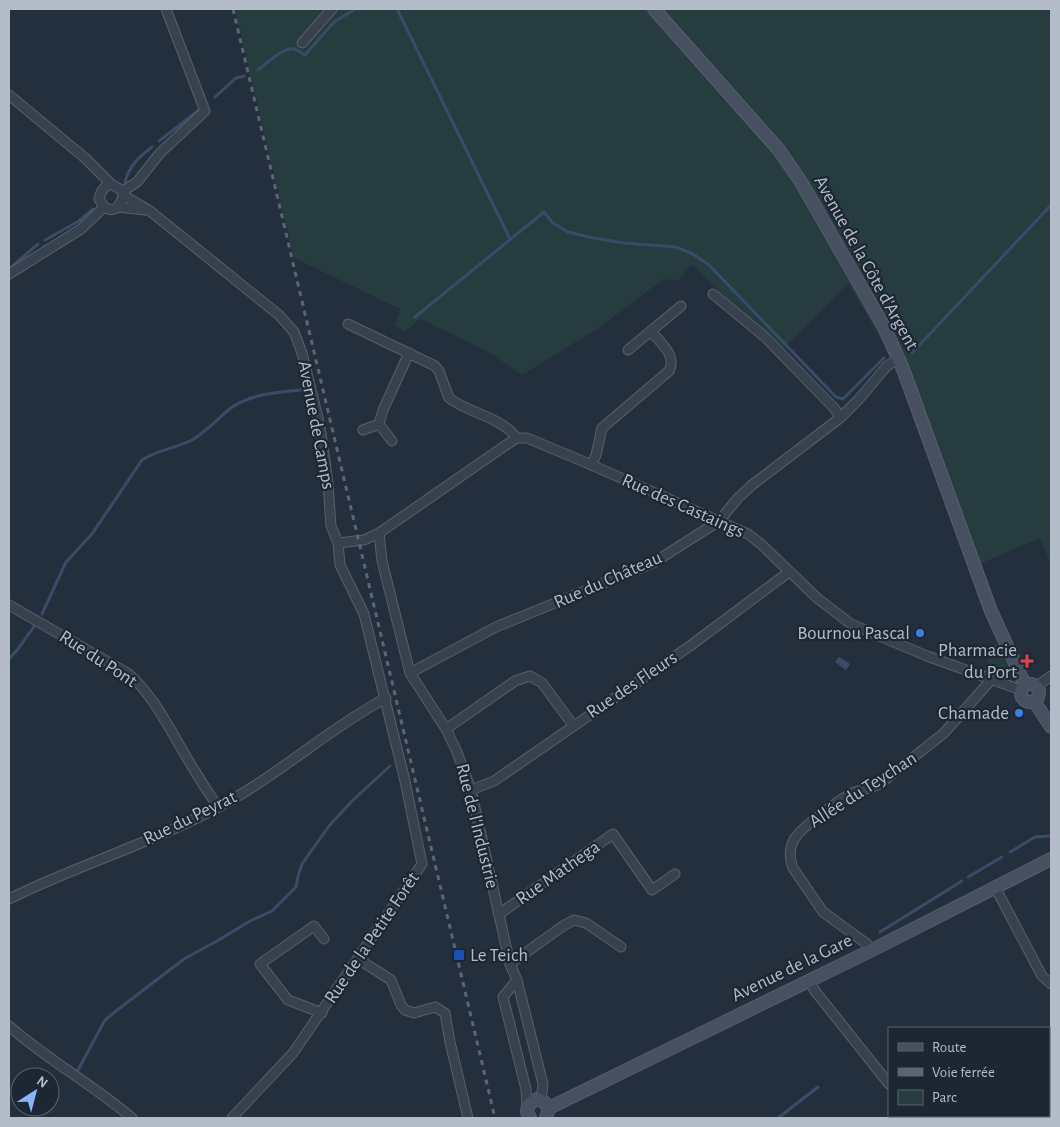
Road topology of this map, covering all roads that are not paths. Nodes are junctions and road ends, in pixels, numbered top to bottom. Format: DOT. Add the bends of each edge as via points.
graph roads {
  1 [pos="166,9"];
  2 [pos="332,9"];
  3 [pos="654,9"];
  4 [pos="302,43"];
  5 [pos="9,95"];
  6 [pos="111,184"];
  7 [pos="123,193"];
  8 [pos="104,207"];
  9 [pos="118,207"];
  10 [pos="150,211"];
  11 [pos="9,274"];
  12 [pos="712,294"];
  13 [pos="681,306"];
  14 [pos="348,324"];
  15 [pos="651,331"];
  16 [pos="628,350"];
  17 [pos="409,353"];
  18 [pos="899,358"];
  19 [pos="840,418"];
  20 [pos="379,424"];
  21 [pos="363,430"];
  22 [pos="517,438"];
  23 [pos="392,441"];
  24 [pos="591,465"];
  25 [pos="719,521"];
  26 [pos="379,533"];
  27 [pos="338,543"];
  28 [pos="789,572"];
  29 [pos="9,605"];
  30 [pos="410,673"];
  31 [pos="1051,676"];
  32 [pos="991,680"];
  33 [pos="1028,687"];
  34 [pos="386,698"];
  35 [pos="573,726"];
  36 [pos="1051,727"];
  37 [pos="446,730"];
  38 [pos="471,790"];
  39 [pos="218,807"];
  40 [pos="1051,859"];
  41 [pos="675,874"];
  42 [pos="995,888"];
  43 [pos="9,899"];
  44 [pos="499,914"];
  45 [pos="324,939"];
  46 [pos="621,947"];
  47 [pos="872,950"];
  48 [pos="358,959"];
  49 [pos="510,964"];
  50 [pos="517,980"];
  51 [pos="809,980"];
  52 [pos="1051,984"];
  53 [pos="322,1013"];
  54 [pos="9,1026"];
  55 [pos="888,1083"];
  56 [pos="545,1109"];
  57 [pos="528,1113"];
  58 [pos="132,1118"];
  59 [pos="232,1118"];
  60 [pos="468,1118"];
  1 -- 7 [label="street" via="205,111"];
  2 -- 4 [label="street"];
  3 -- 18 [label="main road, Avenue de la Côte d'Argent" via="780,150"];
  5 -- 6 [label="street" via="86,158"];
  6 -- 7 [label="street"];
  6 -- 8 [label="street" via="101,191"];
  7 -- 9 [label="street"];
  7 -- 10 [label="street, Avenue de Camps"];
  8 -- 9 [label="street"];
  8 -- 11 [label="street" via="82,229"];
  9 -- 10 [label="street"];
  10 -- 27 [label="street, Avenue de Camps" via="279,315 294,332 320,426 331,526"];
  12 -- 19 [label="street" via="764,337 835,409"];
  13 -- 15 [label="street"];
  14 -- 17 [label="street"];
  15 -- 16 [label="street"];
  15 -- 24 [label="street" via="673,360 669,371 602,428"];
  17 -- 20 [label="street"];
  17 -- 22 [label="street" via="437,368 452,400 511,430"];
  18 -- 19 [label="street, Rue du Château" via="887,366"];
  18 -- 33 [label="main road, Avenue de la Côte d'Argent" via="984,593"];
  19 -- 25 [label="street, Rue du Château" via="752,485"];
  20 -- 21 [label="street"];
  20 -- 23 [label="street"];
  22 -- 24 [label="street, Rue des Castaings" via="534,440"];
  22 -- 26 [label="street"];
  24 -- 25 [label="street, Rue des Castaings"];
  25 -- 28 [label="street, Rue des Castaings" via="748,534"];
  25 -- 30 [label="street, Rue du Château" via="653,563 496,627"];
  26 -- 27 [label="street" via="364,540"];
  26 -- 30 [label="street, Rue de l'Industrie" via="382,561"];
  27 -- 34 [label="street, Avenue de Camps" via="340,565 364,614"];
  28 -- 32 [label="street, Rue des Castaings" via="851,624"];
  28 -- 35 [label="street, Rue des Fleurs" via="690,646"];
  29 -- 39 [label="street, Rue du Pont" via="138,682 151,697"];
  30 -- 37 [label="street, Rue de l'Industrie"];
  31 -- 33 [label="street"];
  32 -- 33 [label="street, Rue des Castaings"];
  32 -- 47 [label="street, Allée du Teychan" via="933,743 881,783 852,794 829,809 802,830 792,844 792,868 823,912"];
  33 -- 36 [label="main road" via="1020,695 1023,700 1034,702"];
  34 -- 39 [label="street, Rue du Peyrat"];
  34 -- 48 [label="street, Rue de la Petite Forêt" via="422,864"];
  35 -- 37 [label="street" via="542,683 530,676 515,681"];
  35 -- 38 [label="street, Rue des Fleurs" via="494,781"];
  37 -- 38 [label="street, Rue de l'Industrie"];
  38 -- 44 [label="street, Rue de l'Industrie"];
  39 -- 43 [label="street, Rue du Peyrat"];
  40 -- 42 [label="main road, Avenue de la Gare"];
  41 -- 44 [label="street, Rue Mathega" via="652,890 613,834"];
  42 -- 47 [label="main road, Avenue de la Gare"];
  42 -- 52 [label="street" via="1042,976"];
  44 -- 49 [label="street, Rue de l'Industrie"];
  45 -- 53 [label="street" via="314,926 260,964 288,1000"];
  46 -- 49 [label="street" via="586,923 574,920"];
  47 -- 51 [label="main road, Avenue de la Gare"];
  48 -- 53 [label="street, Rue de la Petite Forêt"];
  48 -- 60 [label="street" via="391,980 406,1010 414,1013 436,1007 445,1013"];
  49 -- 50 [label="street, Rue de l'Industrie"];
  50 -- 56 [label="street, Rue de l'Industrie" via="543,1084"];
  50 -- 57 [label="street" via="503,997 526,1089"];
  51 -- 55 [label="street"];
  51 -- 56 [label="main road, Avenue de la Gare"];
  53 -- 59 [label="street, Rue de la Petite Forêt" via="293,1053"];
  54 -- 58 [label="street"];
  56 -- 57 [label="main road, Avenue de la Gare" via="534,1100"];
}
